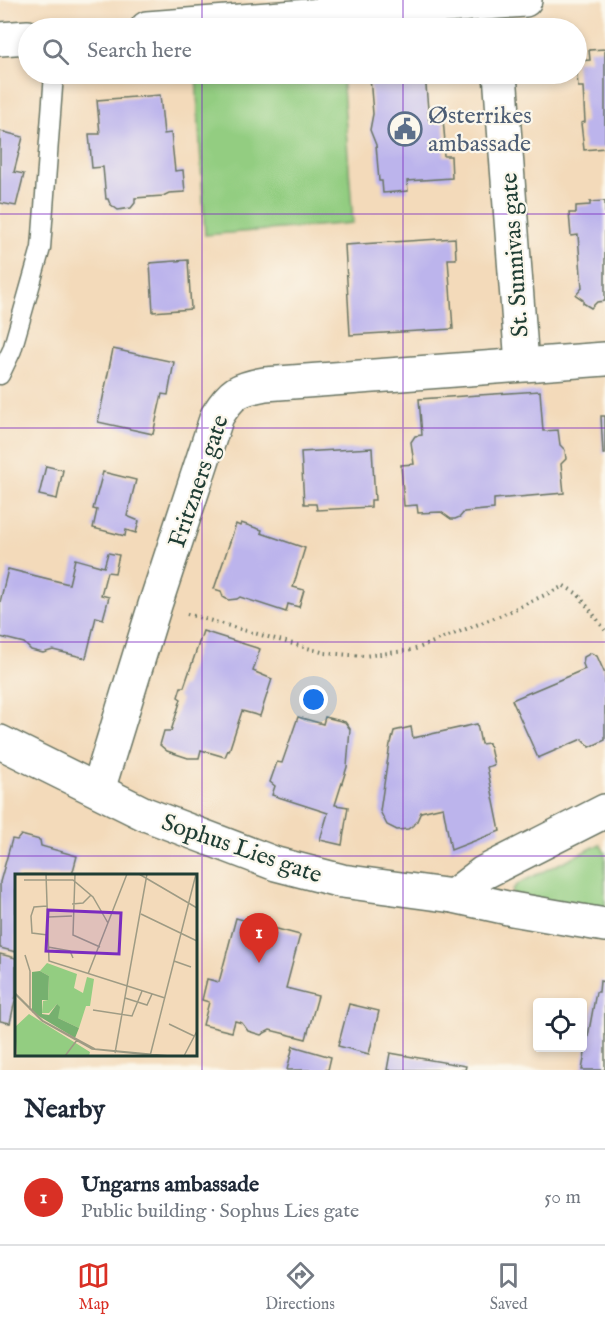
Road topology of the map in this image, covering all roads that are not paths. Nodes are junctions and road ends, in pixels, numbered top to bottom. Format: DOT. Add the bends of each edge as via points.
graph roads {
  1 [pos="505,10"];
  2 [pos="237,11"];
  3 [pos="200,18"];
  4 [pos="18,38"];
  5 [pos="0,39"];
  6 [pos="53,84"];
  7 [pos="501,84"];
  8 [pos="605,358"];
  9 [pos="522,364"];
  10 [pos="0,375"];
  11 [pos="0,742"];
  12 [pos="98,790"];
  13 [pos="605,812"];
  14 [pos="453,896"];
  15 [pos="605,925"];
  1 -- 2 [label="street"];
  2 -- 3 [label="street"];
  4 -- 5 [label="street"];
  6 -- 10 [label="lane" via="41,248 12,350"];
  7 -- 9 [label="street, St. Sunnivas gate"];
  8 -- 9 [label="street, Fritzners gate"];
  9 -- 12 [label="street, Fritzners gate" via="266,384 245,388 228,399 213,427"];
  11 -- 12 [label="street, Sophus Lies gate"];
  12 -- 14 [label="street, Sophus Lies gate" via="145,814 276,864 342,882"];
  13 -- 14 [label="street" via="483,873"];
  14 -- 15 [label="street, Sophus Lies gate"];
}
